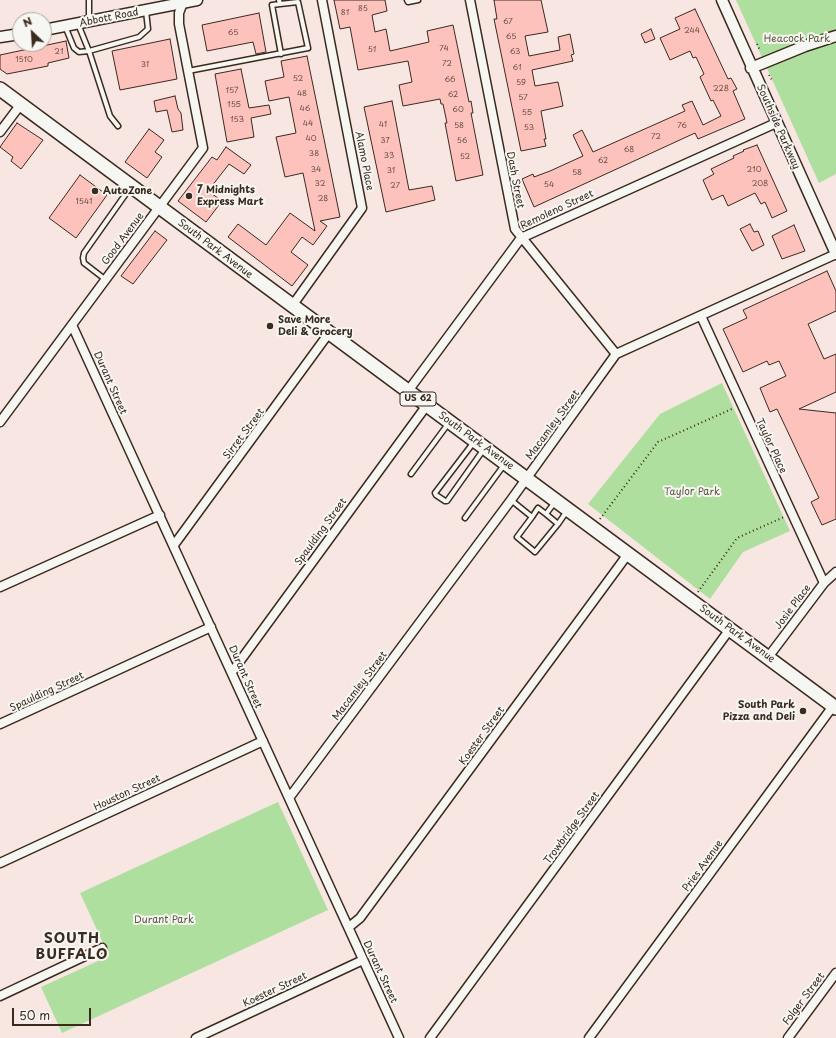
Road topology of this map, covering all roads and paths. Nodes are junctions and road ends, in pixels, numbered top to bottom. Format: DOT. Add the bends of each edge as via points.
graph roads {
  1 [pos="89,0"];
  2 [pos="197,0"];
  3 [pos="322,0"];
  4 [pos="407,0"];
  5 [pos="418,0"];
  6 [pos="470,0"];
  7 [pos="722,0"];
  8 [pos="184,1"];
  9 [pos="280,2"];
  10 [pos="146,10"];
  11 [pos="89,22"];
  12 [pos="78,24"];
  13 [pos="65,26"];
  14 [pos="52,28"];
  15 [pos="12,35"];
  16 [pos="836,36"];
  17 [pos="0,37"];
  18 [pos="757,44"];
  19 [pos="760,50"];
  20 [pos="89,51"];
  21 [pos="281,54"];
  22 [pos="751,68"];
  23 [pos="188,71"];
  24 [pos="769,75"];
  25 [pos="772,82"];
  26 [pos="0,90"];
  27 [pos="21,104"];
  28 [pos="776,123"];
  29 [pos="118,126"];
  30 [pos="0,132"];
  31 [pos="132,186"];
  32 [pos="159,207"];
  33 [pos="521,238"];
  34 [pos="836,254"];
  35 [pos="106,280"];
  36 [pos="292,306"];
  37 [pos="701,316"];
  38 [pos="72,325"];
  39 [pos="329,333"];
  40 [pos="616,354"];
  41 [pos="408,391"];
  42 [pos="427,405"];
  43 [pos="736,407"];
  44 [pos="0,422"];
  45 [pos="450,422"];
  46 [pos="480,444"];
  47 [pos="506,463"];
  48 [pos="411,474"];
  49 [pos="527,478"];
  50 [pos="511,500"];
  51 [pos="555,501"];
  52 [pos="568,510"];
  53 [pos="546,514"];
  54 [pos="160,515"];
  55 [pos="532,516"];
  56 [pos="785,516"];
  57 [pos="465,518"];
  58 [pos="558,524"];
  59 [pos="593,528"];
  60 [pos="174,545"];
  61 [pos="628,554"];
  62 [pos="836,572"];
  63 [pos="824,583"];
  64 [pos="0,587"];
  65 [pos="692,601"];
  66 [pos="212,627"];
  67 [pos="730,629"];
  68 [pos="768,656"];
  69 [pos="232,672"];
  70 [pos="835,707"];
  71 [pos="0,724"];
  72 [pos="263,741"];
  73 [pos="289,798"];
  74 [pos="0,863"];
  75 [pos="348,927"];
  76 [pos="102,948"];
  77 [pos="363,960"];
  78 [pos="836,973"];
  79 [pos="0,996"];
  80 [pos="196,1038"];
  81 [pos="399,1038"];
  82 [pos="430,1038"];
  83 [pos="589,1038"];
  84 [pos="788,1038"];
  1 -- 11 [label="lane"];
  2 -- 8 [label="street, Abbott Road"];
  3 -- 36 [label="street, Alamo Place" via="362,208"];
  4 -- 5 [label="lane"];
  6 -- 33 [label="street, Dash Street" via="515,229"];
  7 -- 22 [label="street, Southside Parkway"];
  8 -- 10 [label="street, Abbott Road"];
  8 -- 23 [label="street, Good Avenue" via="179,13 179,24"];
  9 -- 21 [label="lane" via="272,5"];
  9 -- 21 [label="lane" via="298,2 308,48"];
  10 -- 11 [label="street, Abbott Road"];
  10 -- 20 [label="lane" via="148,28 139,37"];
  11 -- 12 [label="street, Abbott Road"];
  12 -- 13 [label="street, Abbott Road"];
  12 -- 20 [label="lane"];
  13 -- 14 [label="street, Abbott Road"];
  13 -- 20 [label="lane" via="74,48 79,52"];
  15 -- 17 [label="street"];
  16 -- 22 [label="street"];
  18 -- 19 [label="path"];
  20 -- 29 [label="lane" via="110,116"];
  21 -- 23 [label="lane"];
  22 -- 28 [label="street, Southside Parkway"];
  23 -- 32 [label="street, Good Avenue" via="203,148"];
  24 -- 25 [label="path"];
  26 -- 27 [label="main road, South Park Avenue / US 62"];
  27 -- 30 [label="street"];
  27 -- 31 [label="main road, South Park Avenue / US 62"];
  28 -- 33 [label="street, Remoleno Street"];
  28 -- 34 [label="street, Southside Parkway"];
  31 -- 32 [label="main road, South Park Avenue / US 62"];
  31 -- 35 [label="lane" via="82,258"];
  32 -- 35 [label="street, Good Avenue"];
  32 -- 36 [label="main road, South Park Avenue / US 62"];
  33 -- 40 [label="street, Dash Street"];
  33 -- 41 [label="street, Remoleno Street"];
  34 -- 37 [label="street"];
  35 -- 38 [label="street, Good Avenue"];
  36 -- 39 [label="main road, South Park Avenue / US 62"];
  37 -- 40 [label="street"];
  37 -- 63 [label="street, Taylor Place"];
  38 -- 44 [label="street, Good Avenue"];
  38 -- 54 [label="street, Durant Street"];
  39 -- 41 [label="main road, South Park Avenue / US 62"];
  39 -- 60 [label="street, Sirret Street"];
  40 -- 49 [label="street, Macamley Street"];
  41 -- 42 [label="main road, South Park Avenue / US 62"];
  42 -- 45 [label="main road, South Park Avenue / US 62"];
  42 -- 69 [label="street, Spaulding Street"];
  43 -- 59 [label="path" via="658,442"];
  45 -- 46 [label="main road, South Park Avenue / US 62"];
  45 -- 48 [label="lane"];
  46 -- 46 [label="lane" via="435,493 445,501 447,501"];
  46 -- 47 [label="main road, South Park Avenue / US 62"];
  47 -- 49 [label="main road, South Park Avenue / US 62"];
  47 -- 57 [label="lane"];
  49 -- 50 [label="street, Macamley Street"];
  49 -- 51 [label="main road, South Park Avenue / US 62"];
  50 -- 55 [label="lane"];
  50 -- 73 [label="street, Macamley Street"];
  51 -- 52 [label="main road, South Park Avenue / US 62"];
  51 -- 53 [label="lane"];
  52 -- 58 [label="lane"];
  52 -- 59 [label="main road, South Park Avenue / US 62"];
  53 -- 55 [label="lane" via="538,508"];
  53 -- 58 [label="lane"];
  54 -- 60 [label="street, Durant Street"];
  54 -- 64 [label="street"];
  55 -- 58 [label="lane" via="516,537 535,552"];
  56 -- 65 [label="path" via="737,538"];
  59 -- 61 [label="main road, South Park Avenue / US 62"];
  60 -- 66 [label="street, Durant Street"];
  61 -- 65 [label="main road, South Park Avenue / US 62"];
  61 -- 75 [label="street, Koester Street" via="360,918"];
  62 -- 63 [label="street, Josie Place"];
  63 -- 68 [label="street, Josie Place"];
  65 -- 67 [label="main road, South Park Avenue / US 62"];
  66 -- 69 [label="street, Durant Street"];
  66 -- 71 [label="street, Spaulding Street"];
  67 -- 68 [label="main road, South Park Avenue / US 62"];
  67 -- 82 [label="street, Trowbridge Street"];
  68 -- 70 [label="main road, South Park Avenue / US 62"];
  69 -- 72 [label="street, Durant Street"];
  70 -- 83 [label="street, Pries Avenue"];
  72 -- 73 [label="street, Durant Street"];
  72 -- 74 [label="street, Houston Street"];
  73 -- 75 [label="street, Durant Street"];
  75 -- 77 [label="street, Durant Street"];
  76 -- 79 [label="street"];
  77 -- 80 [label="street, Koester Street"];
  77 -- 81 [label="street, Durant Street"];
  78 -- 84 [label="street, Folger Street"];
}
